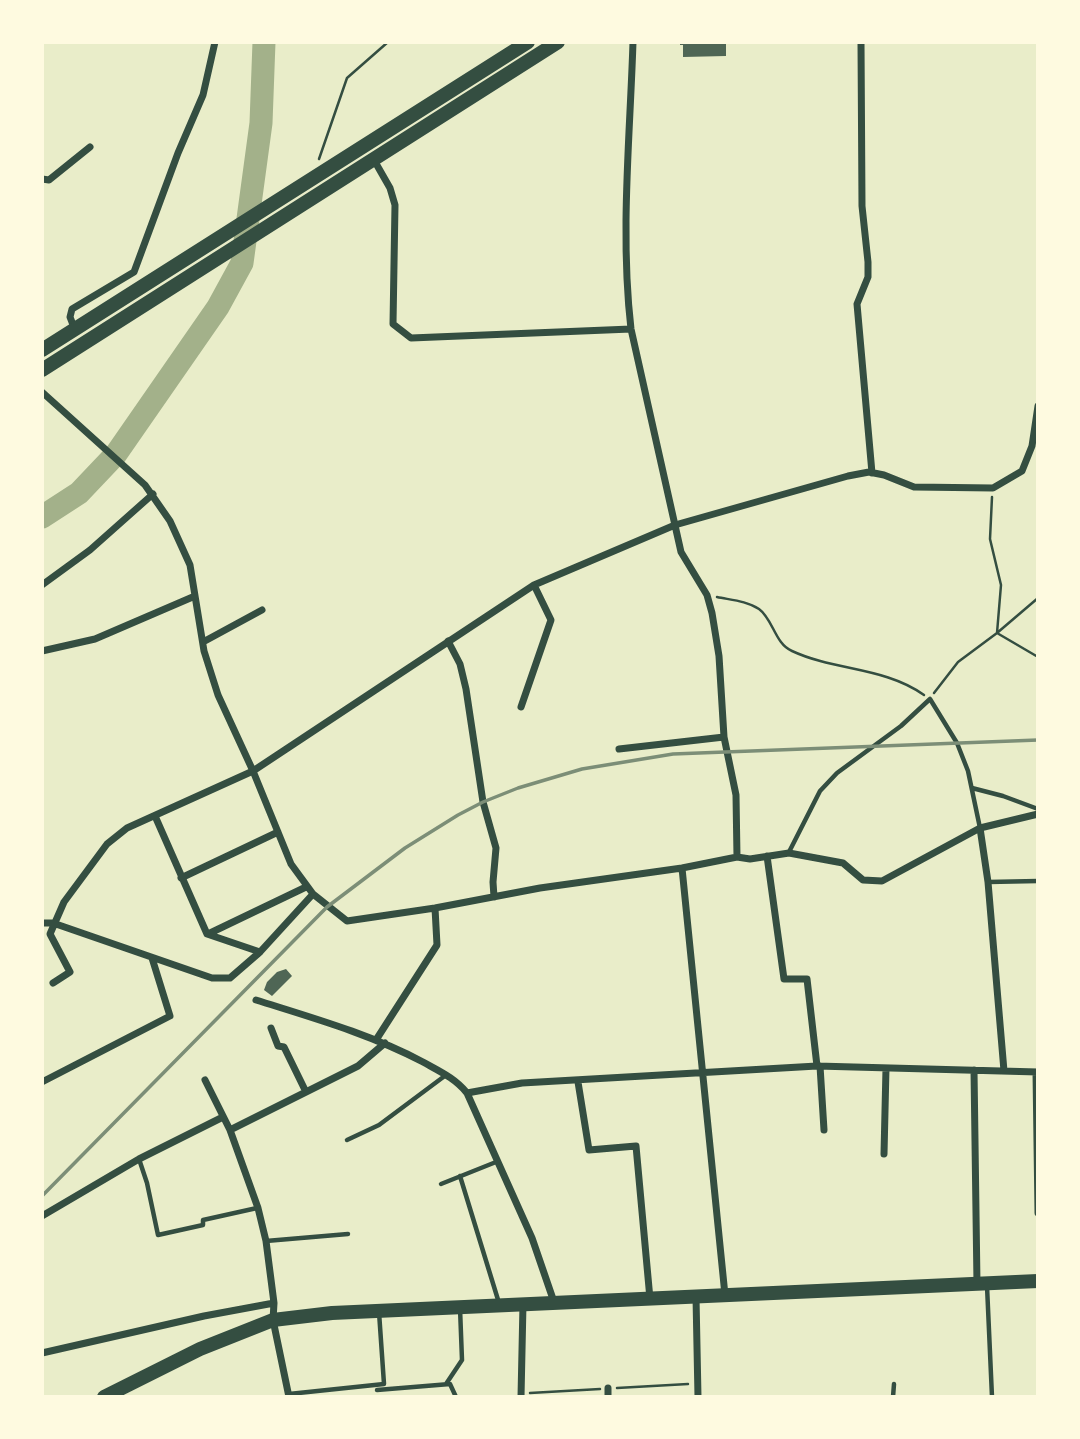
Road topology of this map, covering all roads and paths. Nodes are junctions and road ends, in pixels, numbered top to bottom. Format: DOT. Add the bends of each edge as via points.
graph roads {
  1 [pos="215,42"];
  2 [pos="388,42"];
  3 [pos="528,42"];
  4 [pos="558,42"];
  5 [pos="633,42"];
  6 [pos="861,42"];
  7 [pos="90,148"];
  8 [pos="374,160"];
  9 [pos="314,176"];
  10 [pos="42,179"];
  11 [pos="79,327"];
  12 [pos="631,329"];
  13 [pos="42,350"];
  14 [pos="42,370"];
  15 [pos="42,392"];
  16 [pos="1038,406"];
  17 [pos="873,473"];
  18 [pos="993,488"];
  19 [pos="153,494"];
  20 [pos="675,525"];
  21 [pos="42,585"];
  22 [pos="534,585"];
  23 [pos="707,595"];
  24 [pos="195,596"];
  25 [pos="1038,598"];
  26 [pos="262,610"];
  27 [pos="998,633"];
  28 [pos="447,641"];
  29 [pos="203,642"];
  30 [pos="42,651"];
  31 [pos="1038,657"];
  32 [pos="930,699"];
  33 [pos="522,706"];
  34 [pos="724,737"];
  35 [pos="619,749"];
  36 [pos="253,771"];
  37 [pos="972,788"];
  38 [pos="1038,811"];
  39 [pos="155,816"];
  40 [pos="979,828"];
  41 [pos="278,832"];
  42 [pos="789,853"];
  43 [pos="767,856"];
  44 [pos="737,857"];
  45 [pos="681,868"];
  46 [pos="181,878"];
  47 [pos="1038,881"];
  48 [pos="988,882"];
  49 [pos="306,887"];
  50 [pos="313,894"];
  51 [pos="494,897"];
  52 [pos="435,908"];
  53 [pos="42,923"];
  54 [pos="53,923"];
  55 [pos="207,934"];
  56 [pos="260,952"];
  57 [pos="152,958"];
  58 [pos="53,983"];
  59 [pos="256,1000"];
  60 [pos="271,1028"];
  61 [pos="376,1040"];
  62 [pos="385,1043"];
  63 [pos="819,1066"];
  64 [pos="886,1068"];
  65 [pos="974,1070"];
  66 [pos="1004,1071"];
  67 [pos="1037,1072"];
  68 [pos="702,1073"];
  69 [pos="447,1075"];
  70 [pos="205,1080"];
  71 [pos="42,1082"];
  72 [pos="578,1082"];
  73 [pos="306,1092"];
  74 [pos="467,1093"];
  75 [pos="223,1117"];
  76 [pos="230,1130"];
  77 [pos="824,1130"];
  78 [pos="346,1140"];
  79 [pos="884,1154"];
  80 [pos="139,1159"];
  81 [pos="496,1162"];
  82 [pos="460,1176"];
  83 [pos="440,1184"];
  84 [pos="258,1208"];
  85 [pos="1038,1213"];
  86 [pos="42,1216"];
  87 [pos="348,1234"];
  88 [pos="266,1241"];
  89 [pos="1038,1281"];
  90 [pos="982,1283"];
  91 [pos="725,1296"];
  92 [pos="696,1297"];
  93 [pos="650,1299"];
  94 [pos="274,1303"];
  95 [pos="554,1303"];
  96 [pos="523,1304"];
  97 [pos="500,1305"];
  98 [pos="460,1307"];
  99 [pos="379,1311"];
  100 [pos="273,1320"];
  101 [pos="42,1353"];
  102 [pos="446,1384"];
  103 [pos="894,1384"];
  104 [pos="377,1387"];
  105 [pos="289,1396"];
  106 [pos="104,1397"];
  107 [pos="378,1397"];
  108 [pos="456,1397"];
  109 [pos="521,1397"];
  110 [pos="698,1397"];
  111 [pos="893,1397"];
  112 [pos="992,1397"];
  1 -- 11 [label="street" via="203,95 134,272 72,309 70,317"];
  2 -- 9 [label="path" via="347,78"];
  3 -- 9 [label="highway"];
  4 -- 8 [label="highway"];
  5 -- 12 [label="street" via="626,245"];
  6 -- 17 [label="street" via="862,206 868,262 857,304"];
  7 -- 10 [label="street" via="48,180"];
  8 -- 12 [label="street" via="395,205 393,324 411,338"];
  8 -- 14 [label="highway"];
  9 -- 11 [label="highway"];
  11 -- 13 [label="highway"];
  12 -- 20 [label="street"];
  15 -- 19 [label="street"];
  16 -- 18 [label="street" via="1032,446 1022,471"];
  17 -- 18 [label="street" via="914,487"];
  17 -- 20 [label="street"];
  18 -- 27 [label="path" via="990,539 1001,586"];
  19 -- 21 [label="street"];
  19 -- 24 [label="street" via="190,565"];
  20 -- 22 [label="street"];
  20 -- 23 [label="street" via="681,552"];
  22 -- 28 [label="street"];
  22 -- 33 [label="street" via="551,620"];
  23 -- 32 [label="path" via="761,610 788,650 894,678"];
  23 -- 34 [label="street" via="719,656"];
  24 -- 29 [label="street"];
  24 -- 30 [label="street" via="95,639"];
  25 -- 27 [label="path"];
  26 -- 29 [label="street"];
  27 -- 31 [label="path"];
  27 -- 32 [label="path" via="958,662"];
  28 -- 36 [label="street"];
  28 -- 51 [label="street" via="460,664 466,689 483,802 496,848"];
  29 -- 36 [label="street" via="218,695"];
  32 -- 37 [label="lane" via="957,743"];
  32 -- 42 [label="lane" via="820,791"];
  34 -- 35 [label="street"];
  34 -- 44 [label="street" via="736,795"];
  36 -- 39 [label="street"];
  36 -- 41 [label="street"];
  37 -- 38 [label="lane"];
  37 -- 40 [label="lane"];
  38 -- 40 [label="street"];
  39 -- 46 [label="street"];
  39 -- 54 [label="street" via="127,828 107,844"];
  40 -- 42 [label="street" via="882,881 863,880 843,863"];
  40 -- 48 [label="street"];
  41 -- 46 [label="street"];
  41 -- 49 [label="street"];
  42 -- 43 [label="street"];
  43 -- 44 [label="street"];
  43 -- 63 [label="street" via="784,979 807,979"];
  44 -- 45 [label="street"];
  45 -- 51 [label="street"];
  45 -- 68 [label="street"];
  46 -- 55 [label="street"];
  47 -- 48 [label="lane"];
  48 -- 66 [label="street"];
  49 -- 50 [label="street"];
  49 -- 55 [label="street"];
  50 -- 52 [label="street" via="346,921"];
  50 -- 56 [label="street"];
  51 -- 52 [label="street"];
  52 -- 61 [label="street" via="437,944"];
  53 -- 54 [label="street"];
  54 -- 57 [label="street"];
  54 -- 58 [label="street" via="50,934 70,972"];
  55 -- 56 [label="street"];
  56 -- 57 [label="street" via="230,978 212,978"];
  57 -- 71 [label="street" via="170,1016"];
  59 -- 61 [label="street"];
  60 -- 73 [label="street"];
  61 -- 62 [label="street"];
  62 -- 69 [label="street"];
  62 -- 73 [label="street" via="358,1066"];
  63 -- 64 [label="street"];
  63 -- 68 [label="street"];
  63 -- 77 [label="street"];
  64 -- 65 [label="street"];
  64 -- 79 [label="street"];
  65 -- 66 [label="street"];
  65 -- 90 [label="street"];
  66 -- 67 [label="street"];
  67 -- 85 [label="street"];
  68 -- 72 [label="street"];
  68 -- 91 [label="street"];
  69 -- 74 [label="street"];
  69 -- 78 [label="lane" via="380,1125"];
  70 -- 75 [label="street"];
  72 -- 74 [label="street" via="522,1083"];
  72 -- 93 [label="street" via="589,1150 636,1146"];
  73 -- 76 [label="street"];
  74 -- 81 [label="street"];
  75 -- 76 [label="street"];
  75 -- 80 [label="street"];
  76 -- 84 [label="street"];
  80 -- 84 [label="lane" via="158,1235"];
  80 -- 86 [label="street"];
  81 -- 82 [label="lane"];
  81 -- 95 [label="street" via="532,1238"];
  82 -- 83 [label="lane"];
  82 -- 97 [label="lane"];
  84 -- 88 [label="street"];
  87 -- 88 [label="lane"];
  88 -- 94 [label="street"];
  89 -- 90 [label="highway"];
  90 -- 91 [label="highway"];
  90 -- 112 [label="lane"];
  91 -- 92 [label="highway"];
  92 -- 93 [label="highway"];
  92 -- 110 [label="street"];
  93 -- 95 [label="highway"];
  94 -- 100 [label="street"];
  94 -- 101 [label="street"];
  95 -- 96 [label="highway"];
  96 -- 97 [label="highway"];
  96 -- 109 [label="street"];
  97 -- 98 [label="highway"];
  98 -- 99 [label="highway"];
  98 -- 102 [label="lane" via="462,1360"];
  99 -- 100 [label="highway"];
  99 -- 104 [label="lane" via="384,1384"];
  100 -- 105 [label="street"];
  100 -- 106 [label="highway" via="200,1349"];
  102 -- 104 [label="lane"];
  102 -- 108 [label="lane" via="453,1386"];
  103 -- 111 [label="lane"];
  104 -- 105 [label="lane"];
  104 -- 107 [label="lane"];
}
